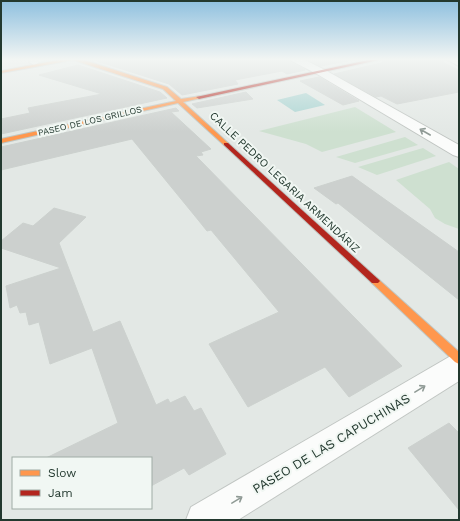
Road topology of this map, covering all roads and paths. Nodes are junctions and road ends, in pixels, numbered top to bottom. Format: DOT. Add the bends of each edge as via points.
graph roads {
  1 [pos="150,83"];
  2 [pos="266,83"];
  3 [pos="341,83"];
  4 [pos="179,101"];
  5 [pos="1,141"];
  6 [pos="459,152"];
  7 [pos="459,359"];
  8 [pos="459,366"];
  9 [pos="204,520"];
  1 -- 4 [label="street, CALLE PEDRO LEGARIA ARMENDÁRIZ" via="165,88"];
  2 -- 4 [label="street, PASEO DE LOS GRILLOS"];
  6 -- 3 [label="street, one-way"];
  4 -- 5 [label="street, PASEO DE LOS GRILLOS"];
  4 -- 7 [label="street, CALLE PEDRO LEGARIA ARMENDÁRIZ"];
  9 -- 8 [label="street, PASEO DE LAS CAPUCHINAS, one-way"];
}
